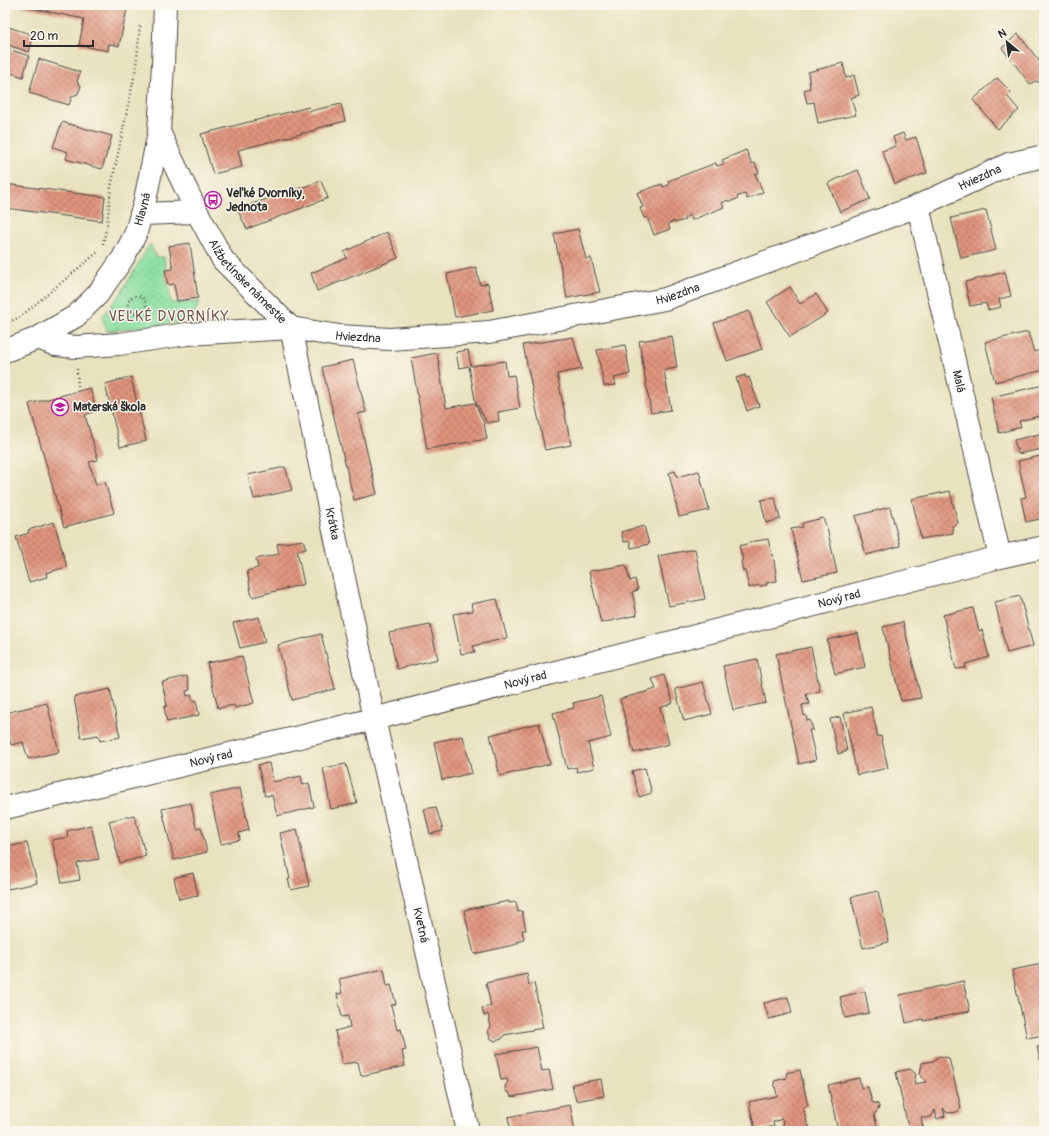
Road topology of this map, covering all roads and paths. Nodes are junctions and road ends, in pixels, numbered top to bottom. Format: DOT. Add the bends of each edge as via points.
graph roads {
  1 [pos="165,5"];
  2 [pos="140,21"];
  3 [pos="159,132"];
  4 [pos="1044,156"];
  5 [pos="918,206"];
  6 [pos="198,212"];
  7 [pos="141,214"];
  8 [pos="134,314"];
  9 [pos="5,324"];
  10 [pos="291,328"];
  11 [pos="38,338"];
  12 [pos="5,351"];
  13 [pos="1044,547"];
  14 [pos="1000,557"];
  15 [pos="374,719"];
  16 [pos="5,808"];
  17 [pos="468,1131"];
  1 -- 3 [label="street, Hlavná"];
  2 -- 9 [label="path" via="136,68 111,187 103,248 20,317"];
  3 -- 6 [label="street, Alžbetínske námestie"];
  3 -- 7 [label="street, Hlavná"];
  4 -- 5 [label="street, Hviezdna" via="1009,164"];
  5 -- 10 [label="street, Hviezdna" via="665,299 489,332 390,339 339,336"];
  5 -- 14 [label="street, Malá"];
  6 -- 7 [label="street"];
  6 -- 10 [label="street, Alžbetínske námestie" via="223,260"];
  7 -- 11 [label="street, Hlavná" via="124,258 98,294 76,316"];
  8 -- 8 [label="path" via="144,311 146,305 140,297 129,300 129,311"];
  10 -- 11 [label="street, Alžbetínske námestie" via="187,334 119,344 76,347 56,345"];
  10 -- 15 [label="street, Krátka"];
  11 -- 12 [label="street, Hlavná"];
  13 -- 14 [label="street, Nový rad"];
  14 -- 15 [label="street, Nový rad"];
  15 -- 16 [label="street, Nový rad"];
  15 -- 17 [label="street, Kvetná"];
}
